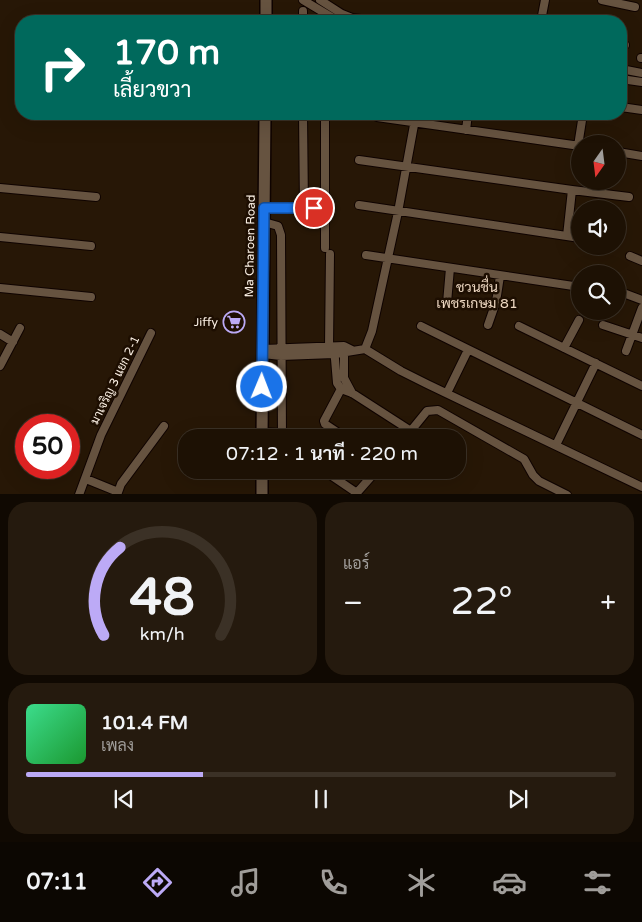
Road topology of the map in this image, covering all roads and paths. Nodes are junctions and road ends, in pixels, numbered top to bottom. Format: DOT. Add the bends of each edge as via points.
graph roads {
  1 [pos="266,0"];
  2 [pos="303,0"];
  3 [pos="320,0"];
  4 [pos="545,0"];
  5 [pos="602,0"];
  6 [pos="635,7"];
  7 [pos="303,11"];
  8 [pos="266,15"];
  9 [pos="303,15"];
  10 [pos="331,15"];
  11 [pos="335,15"];
  12 [pos="542,15"];
  13 [pos="627,70"];
  14 [pos="642,72"];
  15 [pos="627,80"];
  16 [pos="642,82"];
  17 [pos="627,108"];
  18 [pos="642,110"];
  19 [pos="265,120"];
  20 [pos="303,120"];
  21 [pos="325,120"];
  22 [pos="400,120"];
  23 [pos="467,120"];
  24 [pos="583,120"];
  25 [pos="415,122"];
  26 [pos="466,130"];
  27 [pos="581,135"];
  28 [pos="571,145"];
  29 [pos="626,153"];
  30 [pos="642,156"];
  31 [pos="359,160"];
  32 [pos="407,166"];
  33 [pos="0,190"];
  34 [pos="571,190"];
  35 [pos="572,190"];
  36 [pos="96,197"];
  37 [pos="629,197"];
  38 [pos="359,205"];
  39 [pos="264,208"];
  40 [pos="304,208"];
  41 [pos="324,208"];
  42 [pos="398,212"];
  43 [pos="264,222"];
  44 [pos="568,236"];
  45 [pos="571,236"];
  46 [pos="0,237"];
  47 [pos="91,246"];
  48 [pos="366,255"];
  49 [pos="630,256"];
  50 [pos="388,258"];
  51 [pos="642,261"];
  52 [pos="450,268"];
  53 [pos="500,276"];
  54 [pos="571,286"];
  55 [pos="0,288"];
  56 [pos="626,294"];
  57 [pos="91,297"];
  58 [pos="642,300"];
  59 [pos="446,303"];
  60 [pos="642,308"];
  61 [pos="579,320"];
  62 [pos="603,324"];
  63 [pos="488,325"];
  64 [pos="421,326"];
  65 [pos="519,326"];
  66 [pos="20,328"];
  67 [pos="151,333"];
  68 [pos="0,334"];
  69 [pos="632,334"];
  70 [pos="642,338"];
  71 [pos="13,342"];
  72 [pos="564,348"];
  73 [pos="333,349"];
  74 [pos="366,349"];
  75 [pos="344,350"];
  76 [pos="468,350"];
  77 [pos="263,351"];
  78 [pos="626,351"];
  79 [pos="281,352"];
  80 [pos="596,363"];
  81 [pos="0,366"];
  82 [pos="642,386"];
  83 [pos="341,389"];
  84 [pos="352,393"];
  85 [pos="447,393"];
  86 [pos="578,403"];
  87 [pos="164,426"];
  88 [pos="262,429"];
  89 [pos="282,429"];
  90 [pos="332,429"];
  91 [pos="401,429"];
  92 [pos="412,429"];
  93 [pos="642,435"];
  94 [pos="556,445"];
  95 [pos="86,479"];
  96 [pos="262,479"];
  97 [pos="335,479"];
  98 [pos="369,479"];
  99 [pos="642,487"];
  100 [pos="118,493"];
  101 [pos="79,494"];
  102 [pos="262,494"];
  103 [pos="356,494"];
  104 [pos="567,494"];
  1 -- 8 [label="main road"];
  2 -- 10 [label="street"];
  3 -- 11 [label="street"];
  4 -- 12 [label="street"];
  5 -- 6 [label="street"];
  7 -- 9 [label="street"];
  13 -- 14 [label="street"];
  15 -- 16 [label="street"];
  17 -- 18 [label="street"];
  19 -- 39 [label="main road, Ma Charoen Road"];
  20 -- 40 [label="street"];
  21 -- 41 [label="street"];
  22 -- 25 [label="street"];
  23 -- 26 [label="street"];
  24 -- 27 [label="street"];
  25 -- 26 [label="street"];
  25 -- 32 [label="street"];
  26 -- 28 [label="street"];
  29 -- 30 [label="street"];
  31 -- 32 [label="street"];
  32 -- 34 [label="street"];
  32 -- 42 [label="street"];
  33 -- 36 [label="street"];
  35 -- 37 [label="street"];
  35 -- 44 [label="street"];
  38 -- 42 [label="street"];
  39 -- 40 [label="street"];
  39 -- 43 [label="main road, Ma Charoen Road"];
  40 -- 41 [label="street"];
  41 -- 73 [label="street"];
  42 -- 44 [label="street"];
  42 -- 50 [label="street"];
  43 -- 77 [label="main road, Ma Charoen Road"];
  43 -- 79 [label="street" via="278,226 281,235"];
  44 -- 45 [label="street"];
  46 -- 47 [label="street"];
  48 -- 50 [label="street"];
  49 -- 51 [label="street"];
  50 -- 52 [label="street"];
  50 -- 74 [label="street"];
  52 -- 53 [label="street"];
  52 -- 59 [label="street"];
  53 -- 54 [label="street"];
  53 -- 63 [label="street"];
  55 -- 57 [label="street"];
  56 -- 58 [label="street"];
  60 -- 69 [label="street"];
  61 -- 72 [label="street"];
  62 -- 69 [label="street"];
  64 -- 76 [label="street"];
  65 -- 72 [label="street"];
  66 -- 71 [label="street"];
  67 -- 95 [label="street, มาเจริญ 3 แยก 2-1" via="101,435"];
  68 -- 71 [label="street"];
  69 -- 70 [label="street"];
  69 -- 78 [label="street"];
  71 -- 81 [label="street"];
  72 -- 80 [label="street"];
  73 -- 75 [label="street"];
  73 -- 79 [label="street"];
  73 -- 83 [label="street" via="337,383"];
  74 -- 75 [label="street"];
  74 -- 85 [label="street" via="401,371"];
  75 -- 84 [label="street" via="344,378"];
  76 -- 85 [label="street"];
  76 -- 86 [label="street"];
  77 -- 79 [label="street"];
  77 -- 88 [label="main road, Ma Charoen Road"];
  79 -- 89 [label="street"];
  80 -- 82 [label="street"];
  80 -- 86 [label="street"];
  83 -- 84 [label="street"];
  83 -- 90 [label="street" via="324,421"];
  84 -- 91 [label="street"];
  85 -- 94 [label="street"];
  86 -- 93 [label="street"];
  86 -- 94 [label="street"];
  87 -- 100 [label="street" via="121,484"];
  92 -- 104 [label="street" via="427,411 438,410 524,459 539,481"];
  94 -- 99 [label="street"];
  95 -- 100 [label="street"];
  95 -- 101 [label="street, มาเจริญ 3 แยก 2-1"];
  96 -- 102 [label="main road"];
  97 -- 103 [label="street"];
  98 -- 103 [label="street"];
}
